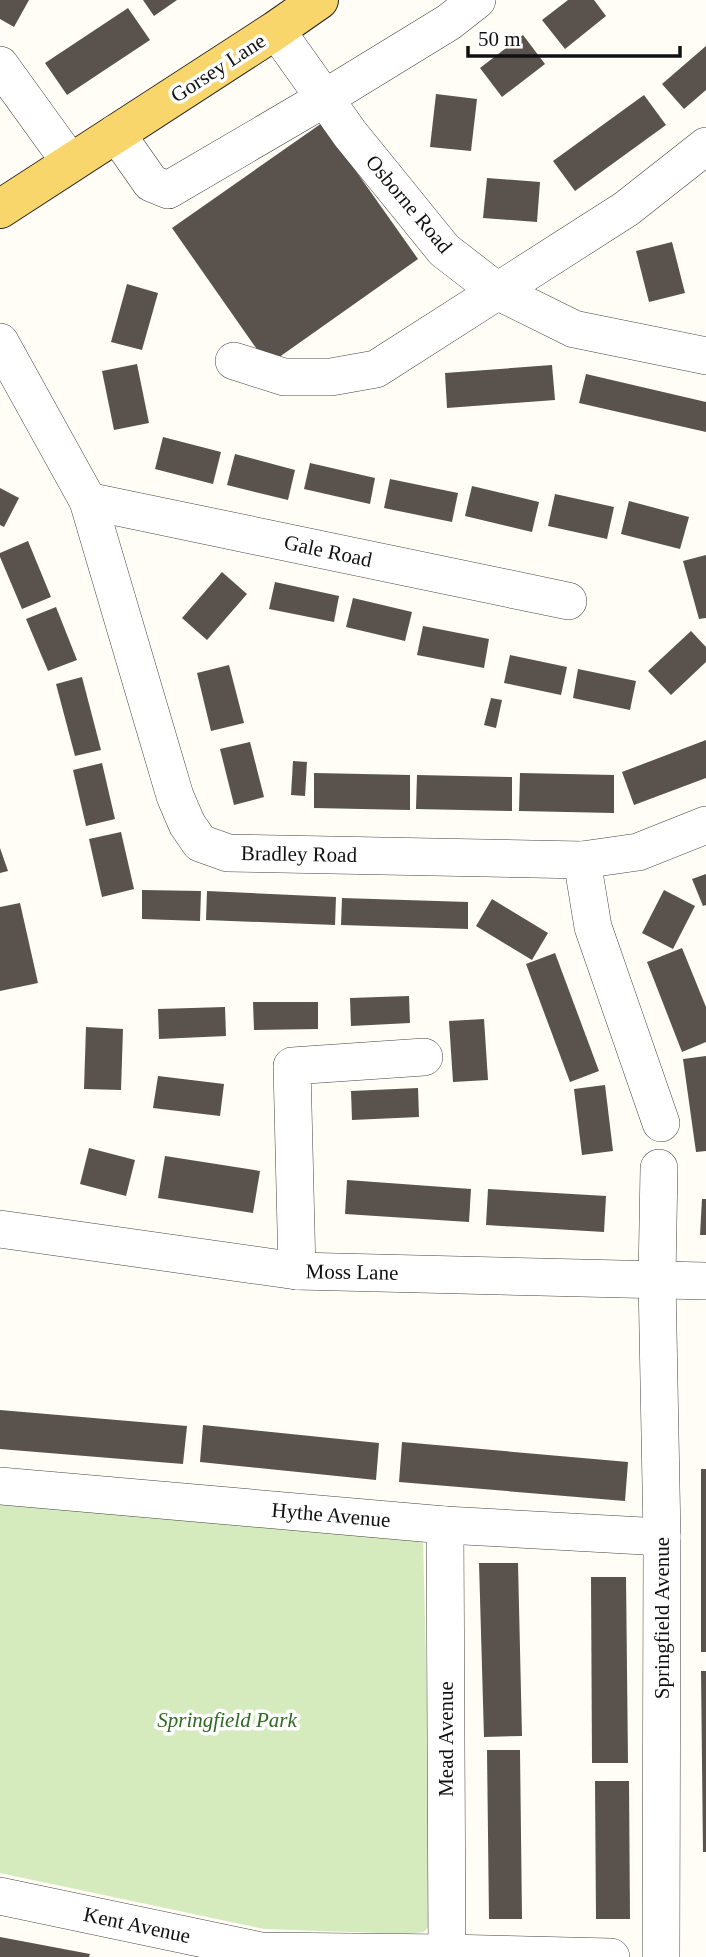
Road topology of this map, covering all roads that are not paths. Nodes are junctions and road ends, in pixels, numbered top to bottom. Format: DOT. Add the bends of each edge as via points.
graph roads {
  1 [pos="319,0"];
  2 [pos="477,0"];
  3 [pos="276,30"];
  4 [pos="0,65"];
  5 [pos="325,98"];
  6 [pos="116,134"];
  7 [pos="706,146"];
  8 [pos="69,163"];
  9 [pos="0,209"];
  10 [pos="497,291"];
  11 [pos="0,342"];
  12 [pos="706,356"];
  13 [pos="234,361"];
  14 [pos="88,501"];
  15 [pos="568,601"];
  16 [pos="706,825"];
  17 [pos="582,860"];
  18 [pos="424,1057"];
  19 [pos="661,1123"];
  20 [pos="659,1168"];
  21 [pos="0,1229"];
  22 [pos="297,1271"];
  23 [pos="657,1279"];
  24 [pos="706,1281"];
  25 [pos="0,1486"];
  26 [pos="445,1525"];
  27 [pos="662,1537"];
  28 [pos="0,1896"];
  29 [pos="447,1952"];
  30 [pos="611,1957"];
  31 [pos="661,1957"];
  1 -- 3 [label="main road, Gorsey Lane"];
  2 -- 5 [label="street"];
  3 -- 5 [label="street, Osborne Road"];
  3 -- 6 [label="main road, Gorsey Lane"];
  4 -- 8 [label="street"];
  5 -- 6 [label="street" via="168,190 151,183"];
  5 -- 10 [label="street, Osborne Road" via="444,250"];
  6 -- 8 [label="main road, Gorsey Lane"];
  7 -- 10 [label="street" via="626,209"];
  8 -- 9 [label="main road, Gorsey Lane"];
  10 -- 12 [label="street, Osborne Road" via="574,329"];
  10 -- 13 [label="street" via="376,369 331,377 284,377"];
  11 -- 14 [label="street, Bradley Road"];
  14 -- 15 [label="street, Gale Road"];
  14 -- 17 [label="street, Bradley Road" via="175,796 200,844 228,853"];
  16 -- 17 [label="street, Bradley Road" via="638,852"];
  17 -- 19 [label="street" via="593,927"];
  18 -- 22 [label="street" via="292,1066"];
  20 -- 23 [label="street"];
  21 -- 22 [label="street, Moss Lane"];
  22 -- 23 [label="street, Moss Lane"];
  23 -- 24 [label="street, Moss Lane"];
  23 -- 27 [label="street, Springfield Avenue"];
  25 -- 26 [label="street, Hythe Avenue"];
  26 -- 27 [label="street, Hythe Avenue"];
  26 -- 29 [label="street, Mead Avenue"];
  27 -- 31 [label="street, Springfield Avenue"];
  28 -- 29 [label="street, Kent Avenue" via="261,1951"];
  29 -- 30 [label="street, Kent Avenue"];
}
